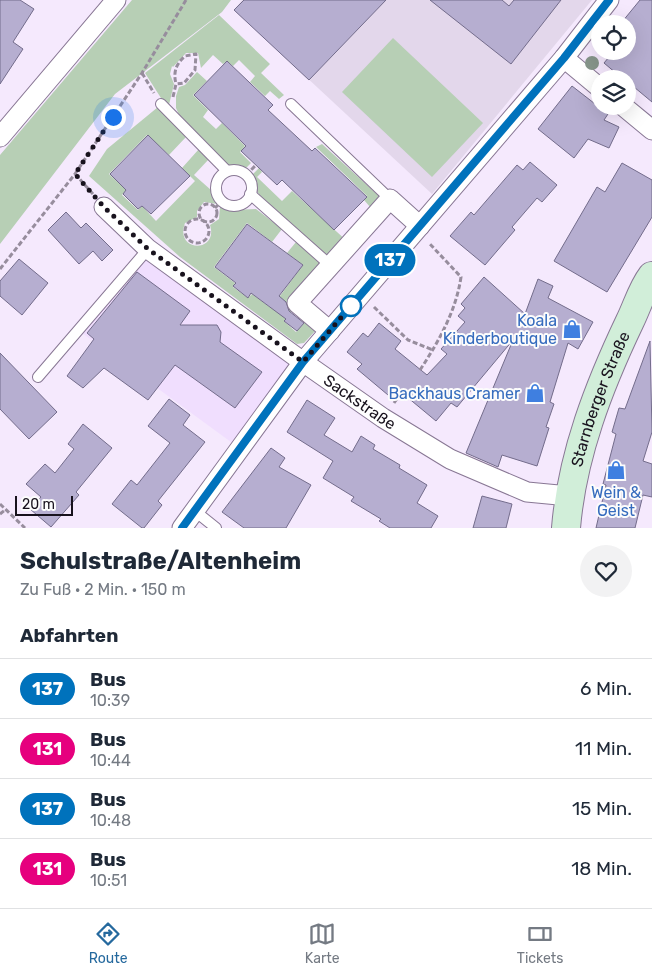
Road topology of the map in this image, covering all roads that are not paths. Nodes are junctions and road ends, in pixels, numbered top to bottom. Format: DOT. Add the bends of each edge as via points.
graph roads {
  1 [pos="116,0"];
  2 [pos="609,0"];
  3 [pos="564,58"];
  4 [pos="591,80"];
  5 [pos="161,104"];
  6 [pos="291,104"];
  7 [pos="634,115"];
  8 [pos="652,130"];
  9 [pos="0,136"];
  10 [pos="228,171"];
  11 [pos="250,194"];
  12 [pos="390,198"];
  13 [pos="104,207"];
  14 [pos="418,228"];
  15 [pos="148,249"];
  16 [pos="330,266"];
  17 [pos="652,276"];
  18 [pos="330,330"];
  19 [pos="303,362"];
  20 [pos="38,377"];
  21 [pos="569,496"];
  22 [pos="194,511"];
  23 [pos="182,528"];
  24 [pos="216,528"];
  25 [pos="566,528"];
  1 -- 9 [label="street"];
  2 -- 3 [label="street"];
  3 -- 4 [label="street"];
  3 -- 14 [label="street"];
  5 -- 10 [label="lane"];
  6 -- 12 [label="lane"];
  7 -- 8 [label="street"];
  10 -- 11 [label="lane" via="240,171 246,175 252,186"];
  10 -- 11 [label="lane" via="218,180 218,205 236,206"];
  11 -- 16 [label="lane"];
  12 -- 14 [label="street"];
  12 -- 16 [label="street"];
  13 -- 15 [label="street, Sackstraße"];
  14 -- 18 [label="street"];
  15 -- 19 [label="street, Sackstraße"];
  15 -- 20 [label="lane"];
  16 -- 18 [label="street" via="298,303"];
  17 -- 21 [label="main road, Starnberger Straße" via="593,405"];
  18 -- 19 [label="street"];
  19 -- 21 [label="street, Sackstraße" via="383,418 450,459 527,492"];
  19 -- 22 [label="street"];
  21 -- 25 [label="main road, Starnberger Straße"];
  22 -- 23 [label="street"];
  22 -- 24 [label="lane"];
}
